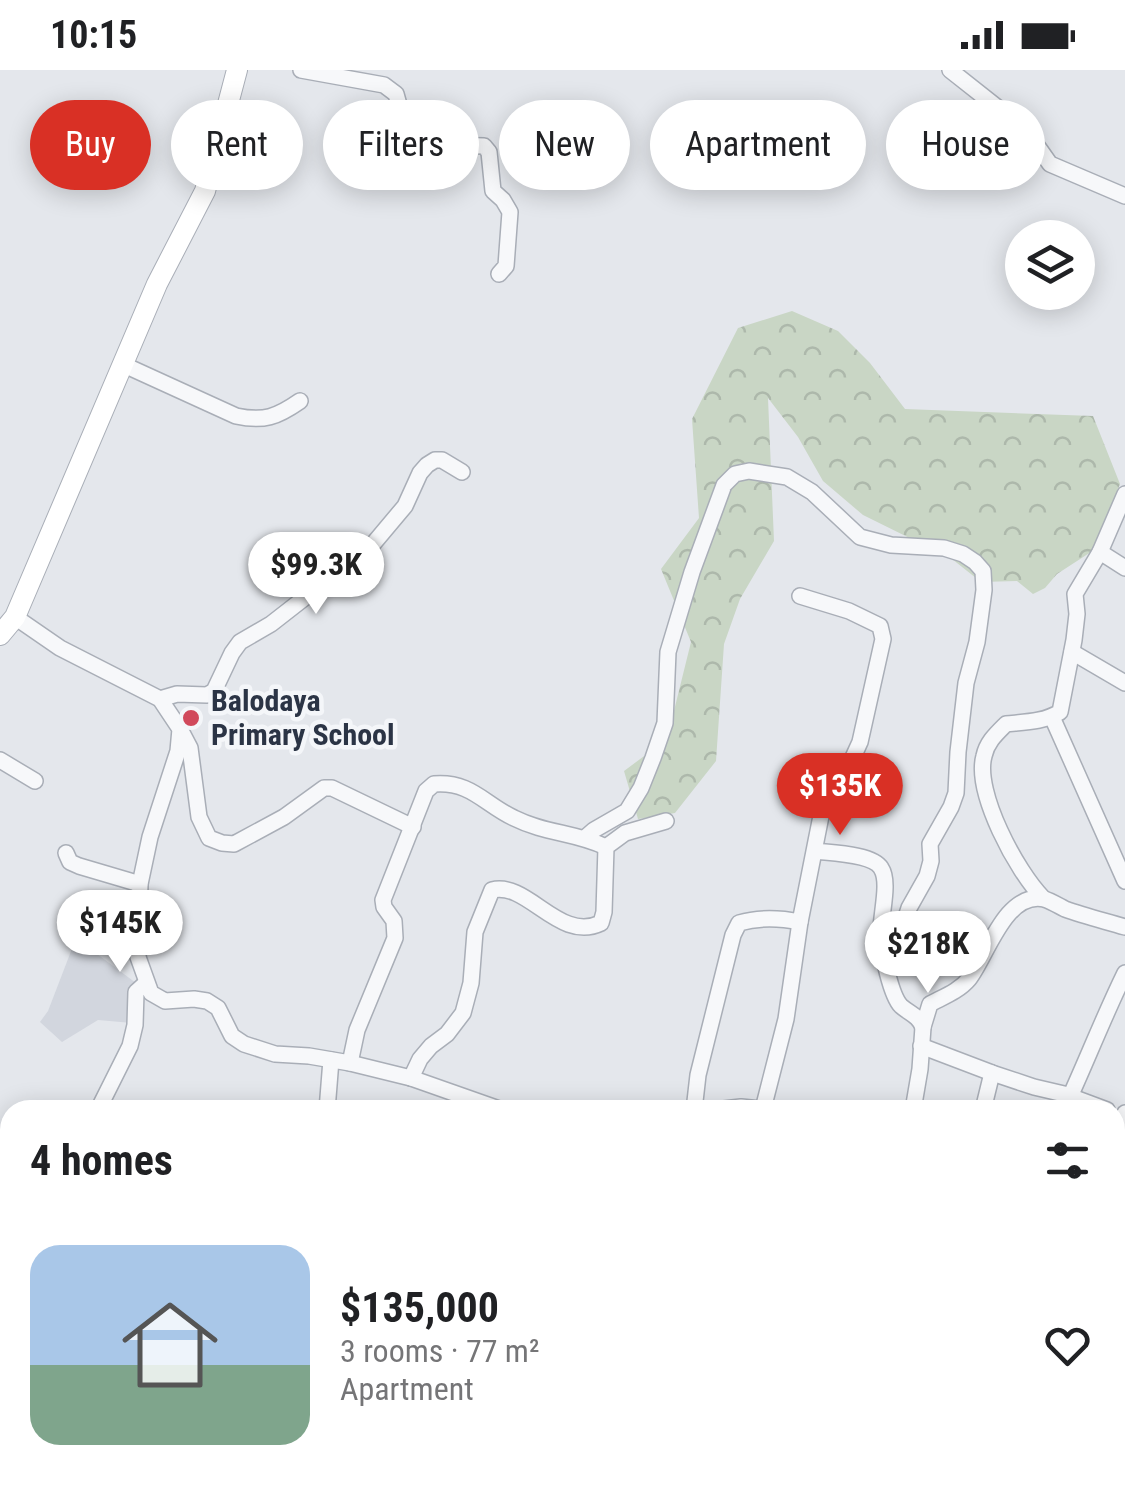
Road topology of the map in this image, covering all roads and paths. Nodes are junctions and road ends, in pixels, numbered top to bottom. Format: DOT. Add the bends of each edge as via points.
graph roads {
  1 [pos="237,70"];
  2 [pos="301,70"];
  3 [pos="950,70"];
  4 [pos="1125,196"];
  5 [pos="499,274"];
  6 [pos="122,364"];
  7 [pos="300,401"];
  8 [pos="462,472"];
  9 [pos="1125,494"];
  10 [pos="1100,552"];
  11 [pos="1125,568"];
  12 [pos="800,596"];
  13 [pos="15,617"];
  14 [pos="0,635"];
  15 [pos="1072,652"];
  16 [pos="1125,683"];
  17 [pos="160,698"];
  18 [pos="1052,717"];
  19 [pos="180,730"];
  20 [pos="0,760"];
  21 [pos="35,780"];
  22 [pos="666,821"];
  23 [pos="414,827"];
  24 [pos="586,837"];
  25 [pos="606,846"];
  26 [pos="814,851"];
  27 [pos="66,853"];
  28 [pos="1125,881"];
  29 [pos="140,884"];
  30 [pos="1042,898"];
  31 [pos="800,922"];
  32 [pos="1125,927"];
  33 [pos="886,961"];
  34 [pos="1125,974"];
  35 [pos="146,983"];
  36 [pos="923,1027"];
  37 [pos="921,1046"];
  38 [pos="331,1060"];
  39 [pos="350,1063"];
  40 [pos="992,1073"];
  41 [pos="411,1078"];
  42 [pos="103,1100"];
  43 [pos="328,1100"];
  44 [pos="474,1100"];
  45 [pos="695,1100"];
  46 [pos="765,1100"];
  47 [pos="916,1100"];
  48 [pos="986,1100"];
  49 [pos="1057,1100"];
  50 [pos="1069,1100"];
  1 -- 6 [label="main road" via="205,191"];
  2 -- 5 [label="street" via="384,85 396,94 415,144 484,146 492,191 510,212 506,266"];
  3 -- 4 [label="street" via="1026,130 1050,164"];
  6 -- 7 [label="street" via="236,416 269,418"];
  6 -- 13 [label="main road"];
  8 -- 17 [label="street" via="442,460 426,465 405,506 363,556 240,642 214,691"];
  9 -- 10 [label="street"];
  10 -- 11 [label="street"];
  10 -- 15 [label="street" via="1075,594"];
  12 -- 26 [label="street" via="880,626 883,639 860,742 850,764 833,772"];
  13 -- 14 [label="main road"];
  13 -- 17 [label="street" via="60,648"];
  15 -- 16 [label="street"];
  15 -- 18 [label="street" via="1060,712"];
  17 -- 19 [label="street"];
  18 -- 28 [label="street"];
  18 -- 30 [label="street" via="1006,724 982,759 985,794 1012,858"];
  19 -- 23 [label="street" via="209,838 234,844 324,788"];
  19 -- 29 [label="street"];
  20 -- 21 [label="street"];
  22 -- 25 [label="street"];
  23 -- 24 [label="street" via="426,792 443,783 462,786 546,832"];
  23 -- 39 [label="street" via="384,900 395,938"];
  24 -- 25 [label="street"];
  24 -- 33 [label="street" via="627,812 653,758 665,723 668,652 724,485 749,470 787,477 860,537 944,548 983,571 956,793 930,844 928,876"];
  25 -- 41 [label="street" via="604,912 594,926 568,924 511,892 492,890 475,932 463,1013"];
  26 -- 31 [label="street"];
  26 -- 33 [label="street" via="881,866"];
  27 -- 29 [label="street" via="79,866"];
  29 -- 35 [label="street" via="138,957"];
  30 -- 32 [label="street"];
  30 -- 36 [label="street" via="1018,904 968,979 930,1004"];
  31 -- 45 [label="street" via="739,923"];
  31 -- 46 [label="street"];
  33 -- 36 [label="street" via="896,998"];
  34 -- 50 [label="street"];
  35 -- 38 [label="street" via="165,1001 207,1001 244,1044"];
  35 -- 42 [label="street" via="136,992 130,1046"];
  36 -- 37 [label="street"];
  37 -- 40 [label="street"];
  37 -- 47 [label="street"];
  38 -- 39 [label="street"];
  38 -- 43 [label="street"];
  39 -- 41 [label="street"];
  40 -- 48 [label="street"];
  40 -- 49 [label="street"];
  41 -- 44 [label="street"];
}
